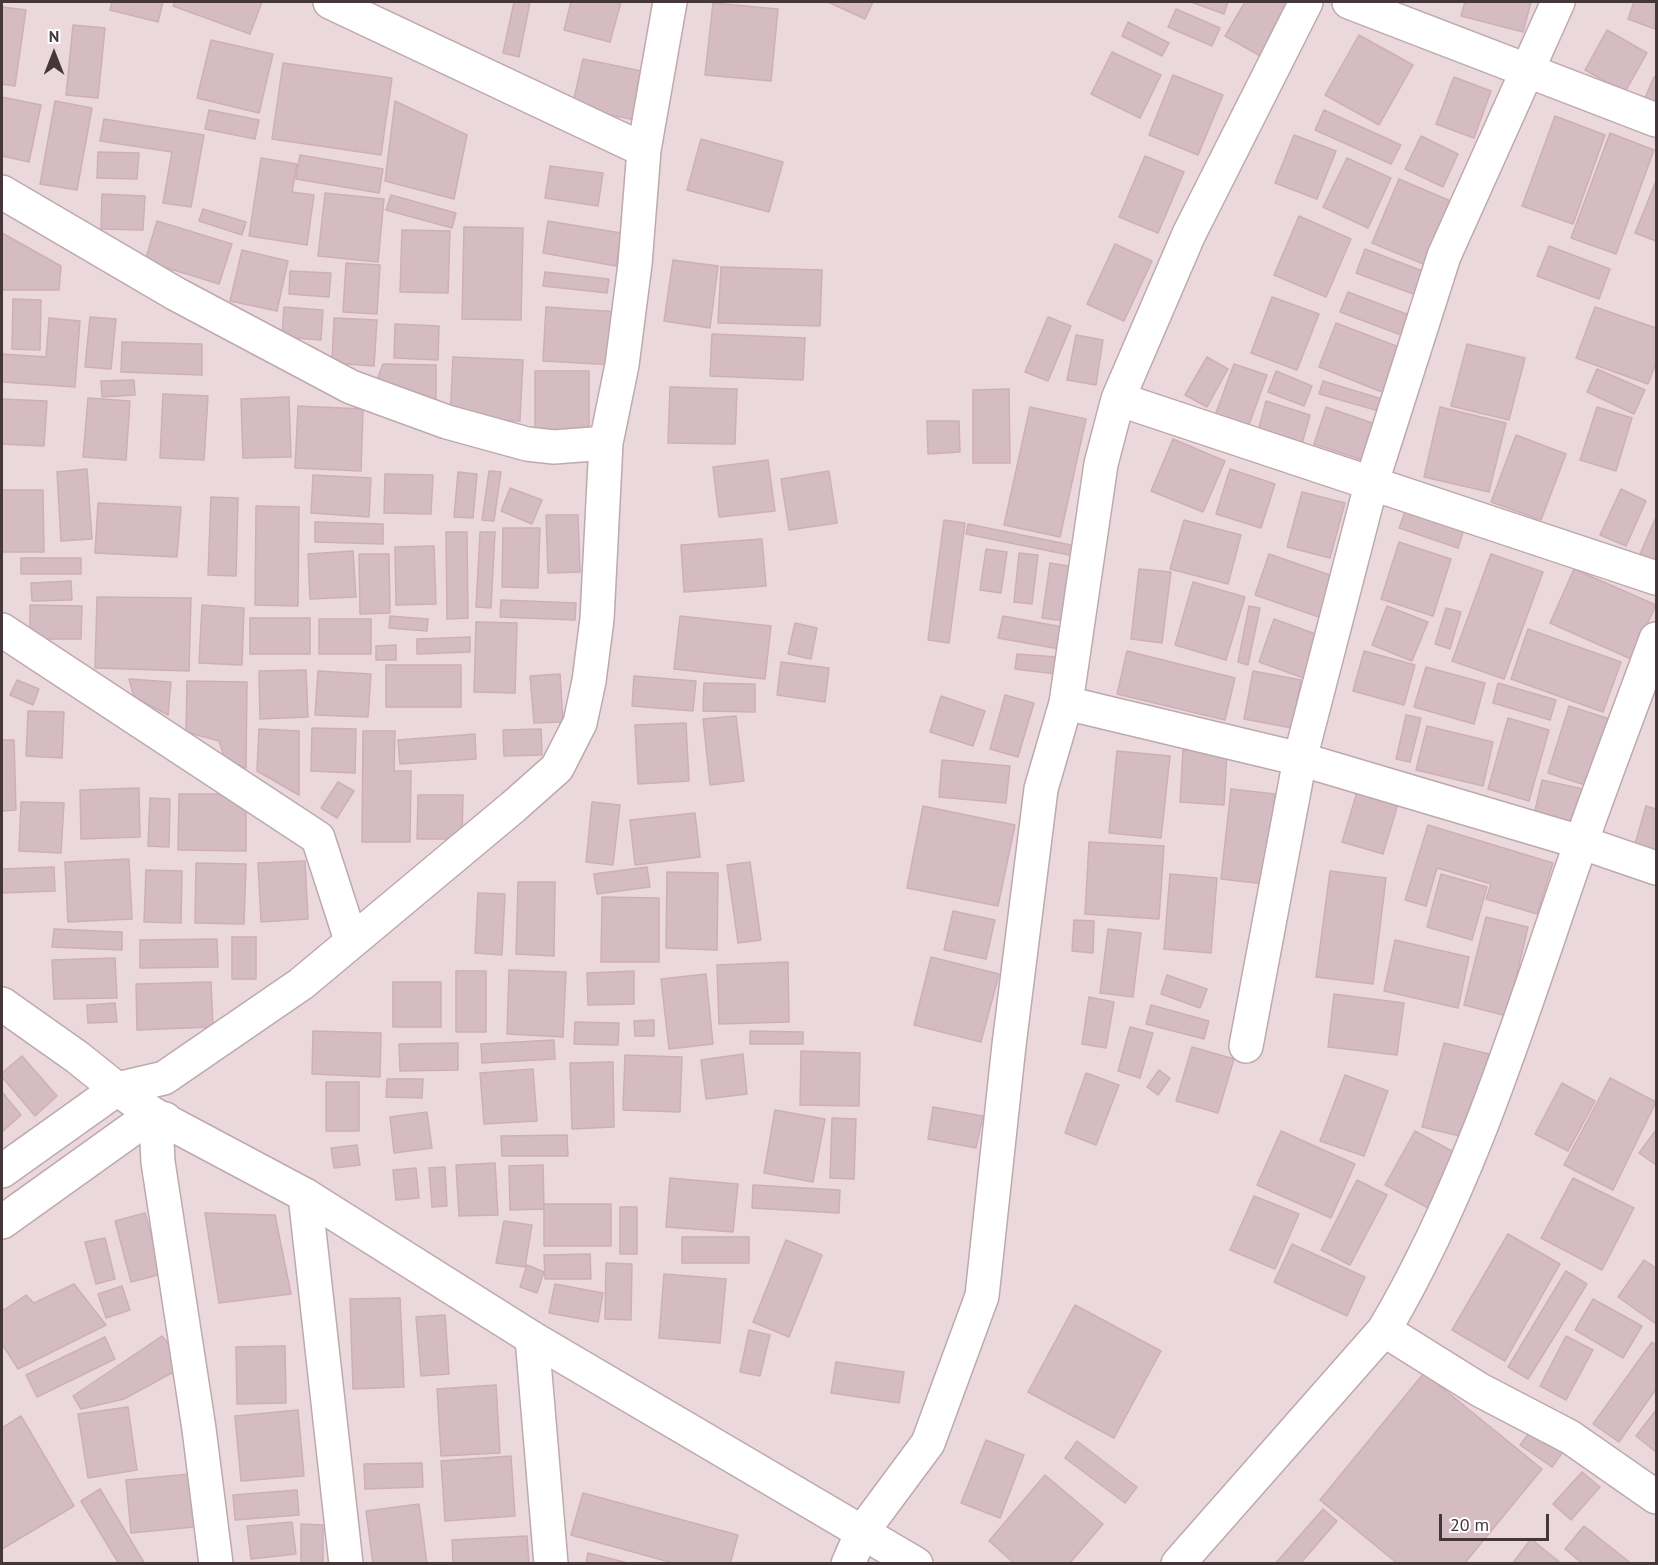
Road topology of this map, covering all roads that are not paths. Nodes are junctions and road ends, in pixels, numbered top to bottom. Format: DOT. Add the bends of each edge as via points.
graph roads {
  1 [pos="330,2"];
  2 [pos="670,2"];
  3 [pos="1306,2"];
  4 [pos="1349,2"];
  5 [pos="1558,2"];
  6 [pos="1525,72"];
  7 [pos="1656,120"];
  8 [pos="644,150"];
  9 [pos="2,192"];
  10 [pos="1118,399"];
  11 [pos="606,443"];
  12 [pos="1371,485"];
  13 [pos="1656,578"];
  14 [pos="2,630"];
  15 [pos="1656,639"];
  16 [pos="1066,703"];
  17 [pos="1300,759"];
  18 [pos="1580,842"];
  19 [pos="1656,868"];
  20 [pos="351,940"];
  21 [pos="2,1004"];
  22 [pos="1246,1046"];
  23 [pos="164,1077"];
  24 [pos="117,1089"];
  25 [pos="159,1117"];
  26 [pos="2,1171"];
  27 [pos="305,1195"];
  28 [pos="2,1222"];
  29 [pos="1384,1330"];
  30 [pos="532,1338"];
  31 [pos="1656,1497"];
  32 [pos="862,1532"];
  33 [pos="216,1563"];
  34 [pos="346,1563"];
  35 [pos="551,1563"];
  36 [pos="848,1563"];
  37 [pos="916,1563"];
  38 [pos="1178,1563"];
  1 -- 8 [label="street"];
  2 -- 8 [label="street"];
  3 -- 10 [label="street" via="1189,234"];
  4 -- 6 [label="street"];
  5 -- 6 [label="street"];
  6 -- 7 [label="street"];
  6 -- 12 [label="street" via="1444,256"];
  8 -- 11 [label="street" via="624,354"];
  9 -- 11 [label="street" via="176,294 351,387 447,422 527,444 554,447"];
  10 -- 12 [label="street"];
  10 -- 16 [label="street" via="1101,464"];
  11 -- 20 [label="street" via="590,681 580,723 557,768"];
  12 -- 13 [label="street"];
  12 -- 17 [label="street"];
  14 -- 20 [label="street" via="318,838"];
  15 -- 18 [label="street"];
  16 -- 17 [label="street"];
  16 -- 32 [label="street" via="1041,789 982,1296 928,1443"];
  17 -- 18 [label="street"];
  17 -- 22 [label="street"];
  18 -- 19 [label="street"];
  18 -- 29 [label="street" via="1473,1151 1408,1290"];
  20 -- 23 [label="street" via="301,984"];
  21 -- 24 [label="street"];
  23 -- 24 [label="street"];
  23 -- 25 [label="street"];
  24 -- 25 [label="street"];
  24 -- 26 [label="street"];
  25 -- 27 [label="street"];
  25 -- 28 [label="street"];
  25 -- 33 [label="street" via="158,1162"];
  27 -- 30 [label="street"];
  27 -- 34 [label="street"];
  29 -- 31 [label="street" via="1480,1390 1570,1437"];
  29 -- 38 [label="street"];
  30 -- 32 [label="street"];
  30 -- 35 [label="street"];
  32 -- 36 [label="street"];
  32 -- 37 [label="street"];
}
